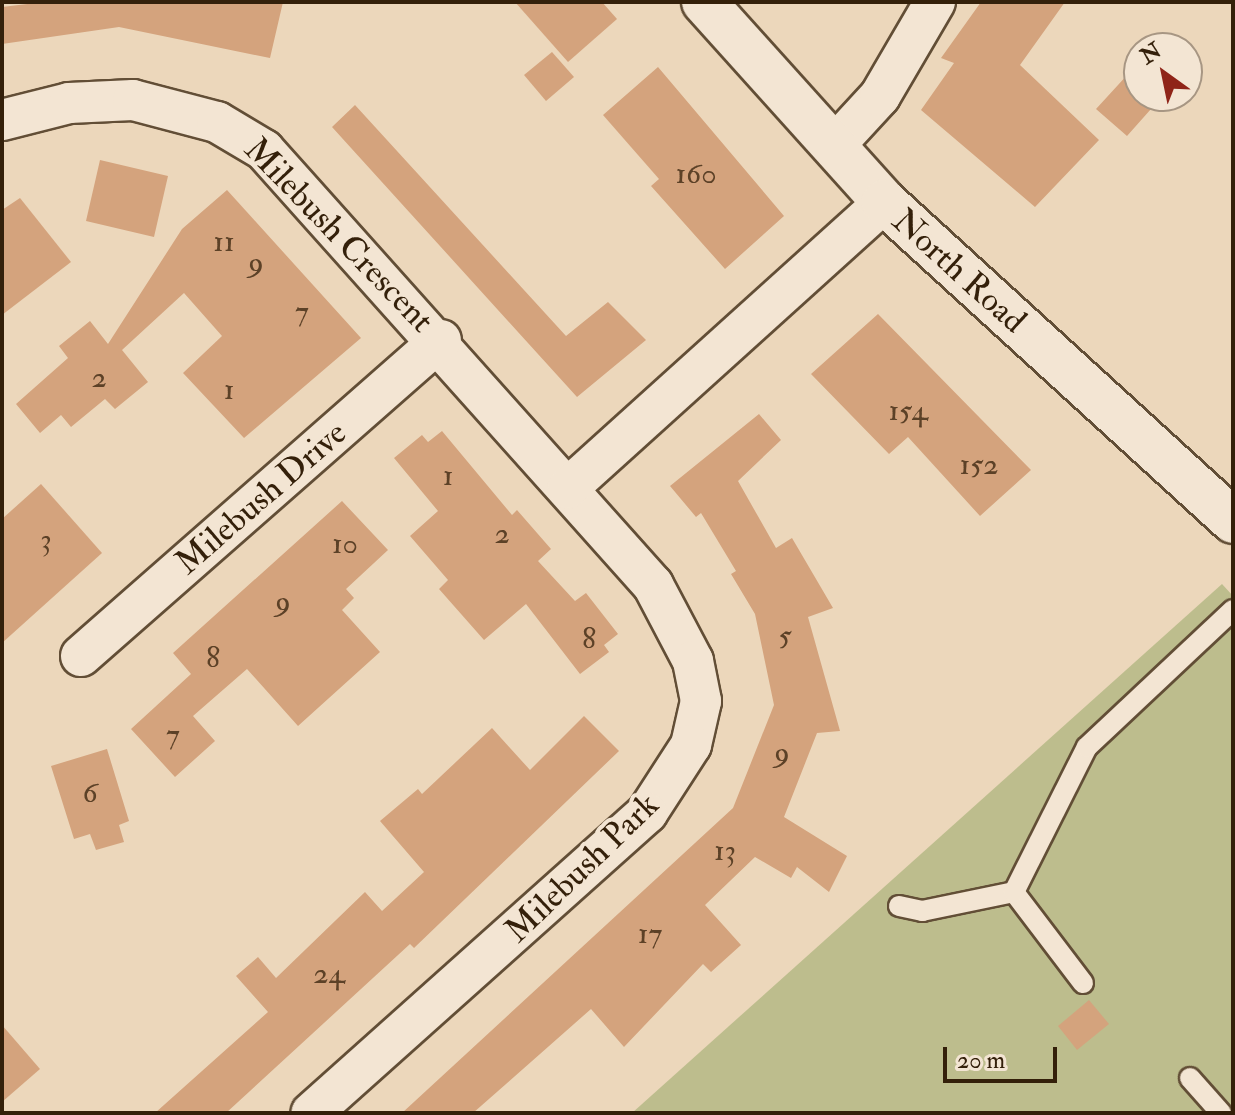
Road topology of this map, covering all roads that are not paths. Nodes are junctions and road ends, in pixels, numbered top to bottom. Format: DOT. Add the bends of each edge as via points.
graph roads {
  1 [pos="704,2"];
  2 [pos="935,2"];
  3 [pos="2,120"];
  4 [pos="834,146"];
  5 [pos="884,202"];
  6 [pos="441,340"];
  7 [pos="568,488"];
  8 [pos="1233,521"];
  9 [pos="1233,610"];
  10 [pos="81,656"];
  11 [pos="1014,892"];
  12 [pos="899,906"];
  13 [pos="1083,983"];
  14 [pos="1190,1078"];
  15 [pos="312,1113"];
  16 [pos="1221,1113"];
  1 -- 4 [label="street, North Road"];
  2 -- 4 [label="street" via="880,96"];
  3 -- 6 [label="street, Milebush Crescent" via="69,103 133,100 242,134 284,168"];
  4 -- 5 [label="street, North Road"];
  5 -- 7 [label="street"];
  5 -- 8 [label="street, North Road"];
  6 -- 7 [label="street, Milebush Crescent"];
  6 -- 10 [label="street, Milebush Drive"];
  7 -- 15 [label="street, Milebush Park" via="675,620 701,701 691,745 672,781 621,839"];
  9 -- 11 [label="lane" via="1087,747"];
  11 -- 12 [label="lane" via="922,911"];
  11 -- 13 [label="lane"];
  14 -- 16 [label="lane"];
}
